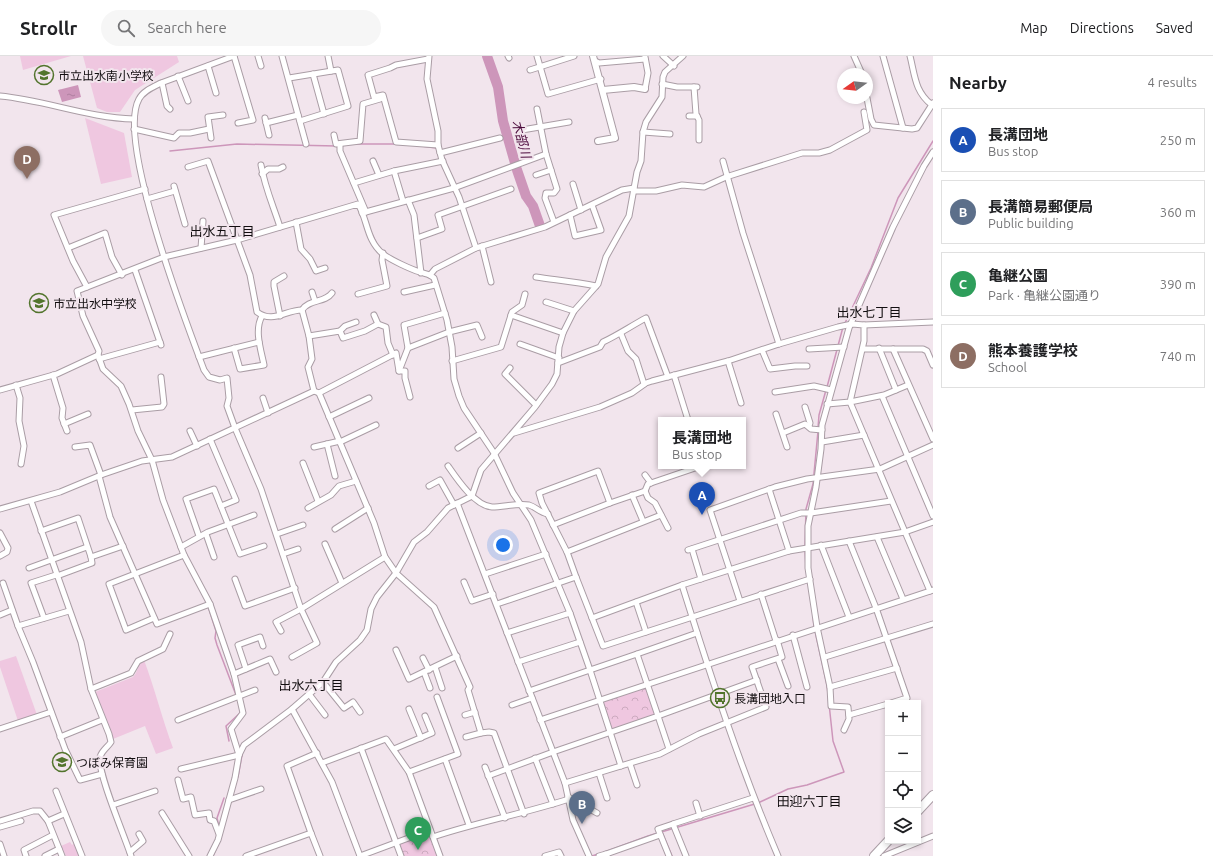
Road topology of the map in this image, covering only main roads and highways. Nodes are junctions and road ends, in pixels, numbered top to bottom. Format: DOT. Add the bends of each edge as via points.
graph roads {
  1 [pos="933,795"];
  2 [pos="921,808"];
  3 [pos="886,844"];
  4 [pos="879,855"];
  1 -- 2 [label="highway"];
  3 -- 4 [label="highway"];
}
